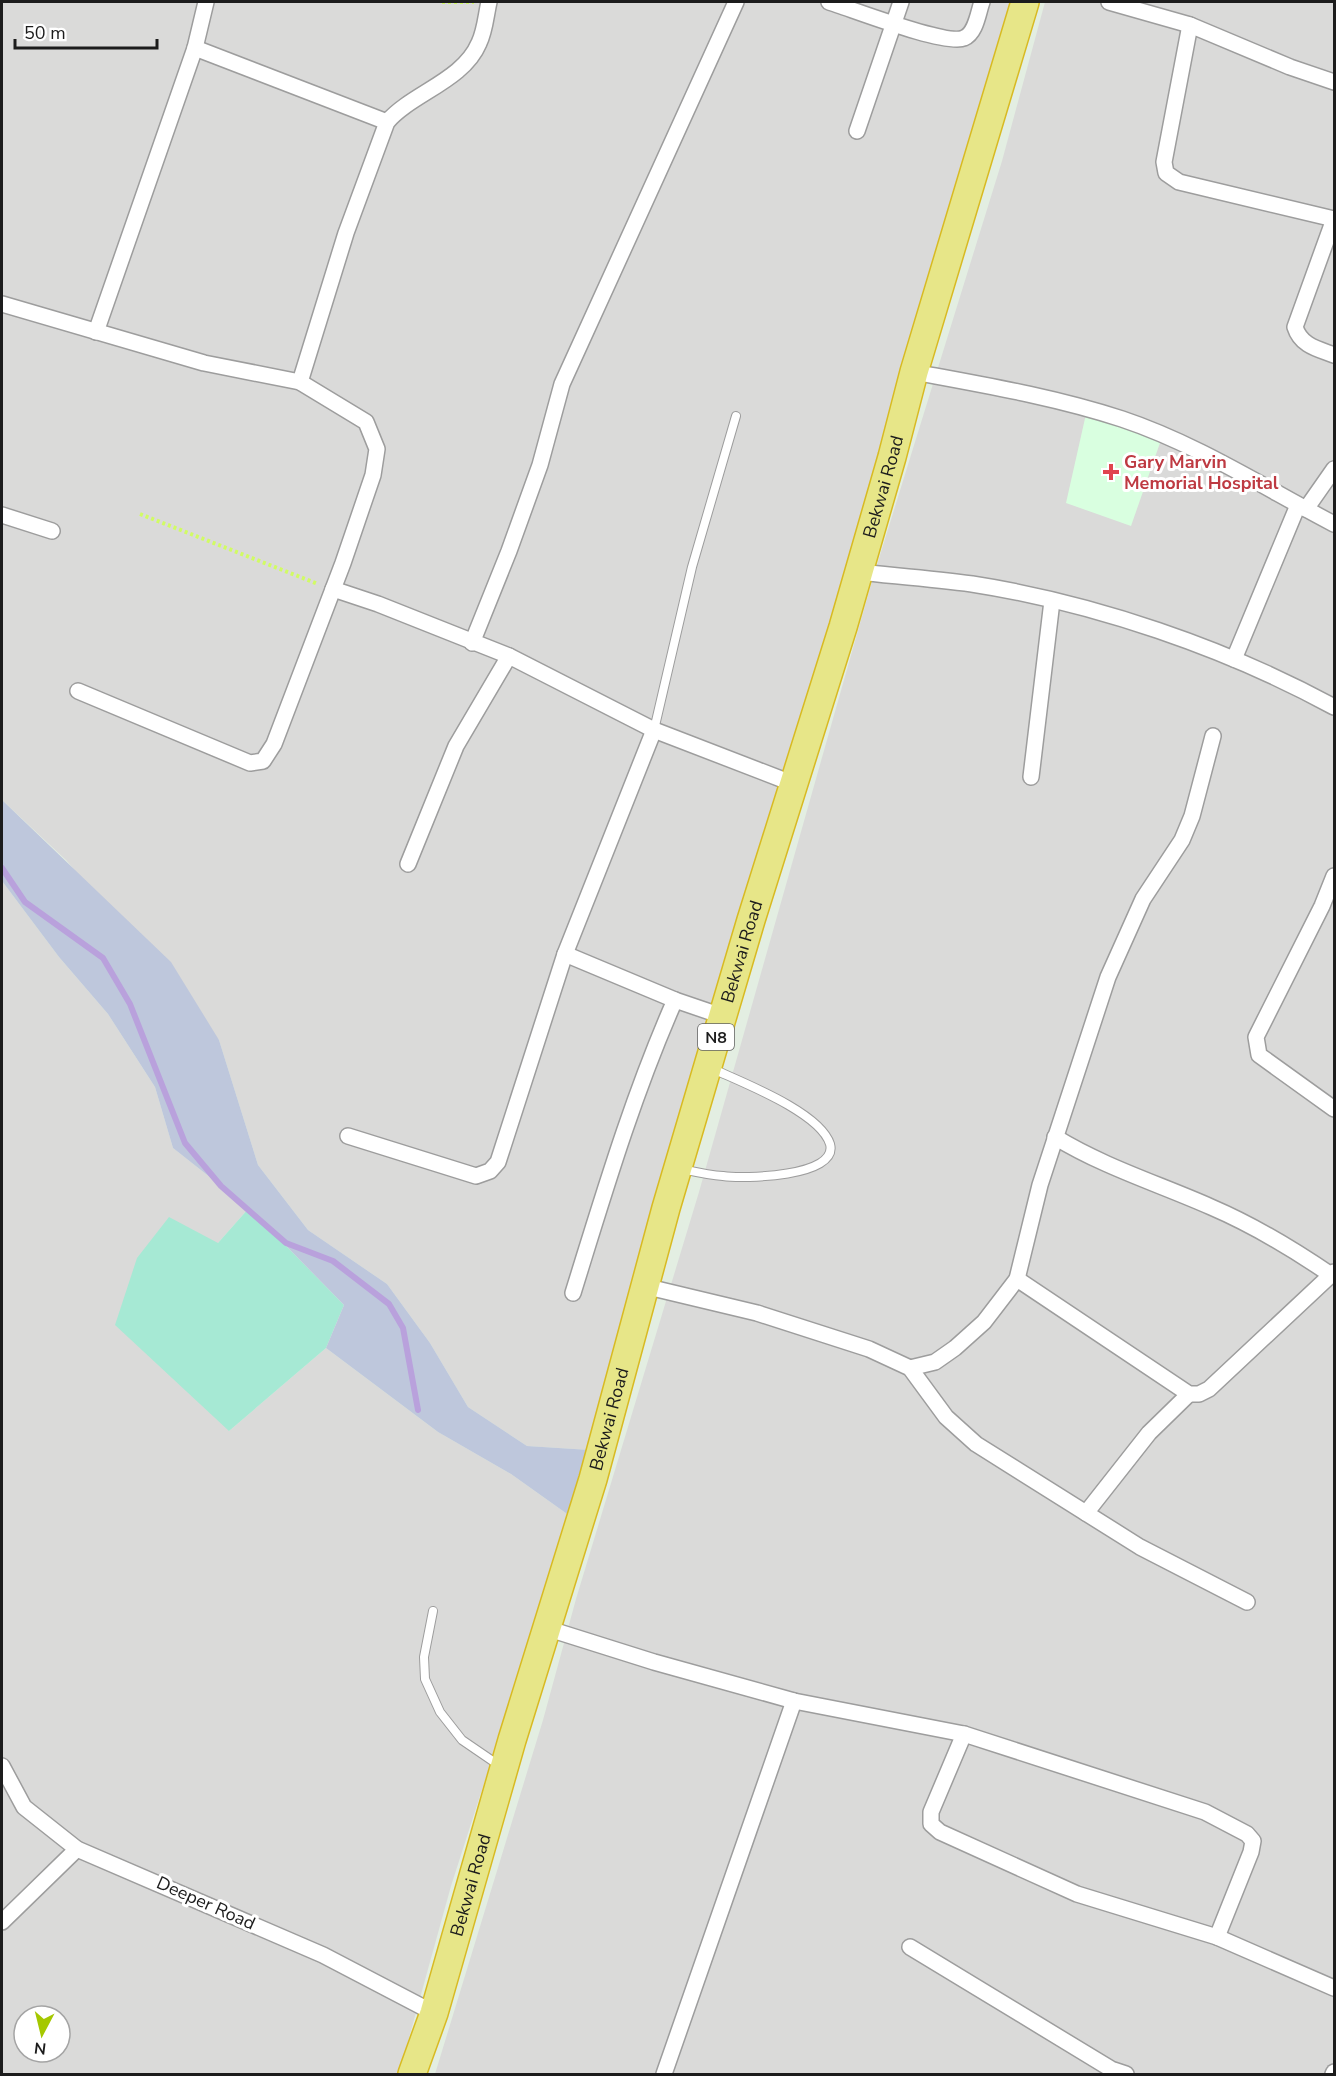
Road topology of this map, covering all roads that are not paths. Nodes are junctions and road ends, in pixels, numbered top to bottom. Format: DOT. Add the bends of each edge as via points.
graph roads {
  1 [pos="206,2"];
  2 [pos="489,2"];
  3 [pos="736,2"];
  4 [pos="829,2"];
  5 [pos="901,2"];
  6 [pos="982,2"];
  7 [pos="1025,2"];
  8 [pos="1109,2"];
  9 [pos="893,24"];
  10 [pos="1190,26"];
  11 [pos="195,48"];
  12 [pos="1335,82"];
  13 [pos="387,122"];
  14 [pos="857,131"];
  15 [pos="1334,219"];
  16 [pos="2,304"];
  17 [pos="96,332"];
  18 [pos="1335,355"];
  19 [pos="914,372"];
  20 [pos="300,382"];
  21 [pos="736,416"];
  22 [pos="1335,469"];
  23 [pos="1302,507"];
  24 [pos="2,516"];
  25 [pos="1335,524"];
  26 [pos="52,531"];
  27 [pos="858,572"];
  28 [pos="333,589"];
  29 [pos="1052,601"];
  30 [pos="472,643"];
  31 [pos="508,656"];
  32 [pos="1234,659"];
  33 [pos="78,691"];
  34 [pos="1335,707"];
  35 [pos="654,730"];
  36 [pos="1213,736"];
  37 [pos="1030,777"];
  38 [pos="794,784"];
  39 [pos="408,864"];
  40 [pos="1335,876"];
  41 [pos="1328,910"];
  42 [pos="565,954"];
  43 [pos="675,1000"];
  44 [pos="722,1016"];
  45 [pos="708,1067"];
  46 [pos="1335,1109"];
  47 [pos="348,1136"];
  48 [pos="1055,1137"];
  49 [pos="678,1169"];
  50 [pos="1333,1274"];
  51 [pos="1017,1280"];
  52 [pos="644,1286"];
  53 [pos="573,1293"];
  54 [pos="910,1368"];
  55 [pos="1189,1394"];
  56 [pos="1086,1513"];
  57 [pos="1246,1602"];
  58 [pos="433,1611"];
  59 [pos="546,1628"];
  60 [pos="794,1701"];
  61 [pos="963,1734"];
  62 [pos="2,1766"];
  63 [pos="504,1768"];
  64 [pos="78,1849"];
  65 [pos="2,1922"];
  66 [pos="1217,1937"];
  67 [pos="910,1947"];
  68 [pos="1335,1988"];
  69 [pos="434,2013"];
  70 [pos="412,2074"];
  71 [pos="664,2074"];
  72 [pos="1126,2074"];
  1 -- 11 [label="street"];
  2 -- 13 [label="street" via="479,43 466,63 398,109"];
  3 -- 30 [label="street" via="562,384 540,465"];
  4 -- 9 [label="street"];
  5 -- 9 [label="street"];
  6 -- 9 [label="street" via="972,33 963,39"];
  7 -- 19 [label="highway, Bekwai Road / N8"];
  8 -- 10 [label="street"];
  9 -- 14 [label="street"];
  10 -- 12 [label="street"];
  10 -- 15 [label="street" via="1164,162 1166,173 1179,182"];
  11 -- 13 [label="street"];
  11 -- 17 [label="street"];
  13 -- 20 [label="street" via="346,233"];
  15 -- 18 [label="street" via="1295,327 1298,337 1310,346"];
  16 -- 17 [label="street"];
  17 -- 20 [label="street" via="204,363"];
  19 -- 23 [label="street" via="1042,397 1123,420 1199,451"];
  19 -- 27 [label="highway, Bekwai Road / N8"];
  20 -- 28 [label="street" via="366,423 377,449 373,475"];
  21 -- 35 [label="lane" via="692,567"];
  22 -- 23 [label="street"];
  23 -- 25 [label="street"];
  23 -- 32 [label="street"];
  24 -- 26 [label="street"];
  27 -- 29 [label="street" via="972,584"];
  27 -- 38 [label="highway, Bekwai Road / N8"];
  28 -- 30 [label="street"];
  28 -- 33 [label="street" via="274,744 263,761 250,763"];
  29 -- 32 [label="street"];
  29 -- 37 [label="street"];
  30 -- 31 [label="street"];
  31 -- 35 [label="street"];
  31 -- 39 [label="street" via="456,746"];
  32 -- 34 [label="street"];
  35 -- 38 [label="street"];
  35 -- 42 [label="street"];
  36 -- 48 [label="street" via="1182,840 1143,899 1107,977"];
  38 -- 44 [label="highway, Bekwai Road / N8"];
  40 -- 41 [label="street"];
  41 -- 46 [label="street" via="1256,1037 1256,1048 1258,1055"];
  42 -- 43 [label="street"];
  42 -- 47 [label="street" via="498,1162 490,1171 476,1176"];
  43 -- 44 [label="street"];
  43 -- 53 [label="street" via="626,1122"];
  44 -- 45 [label="highway, Bekwai Road / N8"];
  45 -- 49 [label="highway, Bekwai Road / N8"];
  45 -- 49 [label="lane" via="783,1101 811,1122 831,1147 828,1156 814,1169 783,1174 725,1177"];
  48 -- 50 [label="street" via="1108,1165 1213,1207"];
  48 -- 51 [label="street"];
  49 -- 52 [label="highway, Bekwai Road / N8"];
  50 -- 55 [label="street" via="1209,1389"];
  51 -- 54 [label="street" via="990,1316 955,1348 935,1362"];
  51 -- 55 [label="street"];
  52 -- 54 [label="street" via="757,1313 869,1349"];
  52 -- 59 [label="highway, Bekwai Road / N8" via="593,1479"];
  54 -- 56 [label="street" via="946,1417 976,1444"];
  55 -- 56 [label="street" via="1149,1433"];
  56 -- 57 [label="street"];
  58 -- 63 [label="lane" via="424,1657 425,1679 440,1712 462,1740"];
  59 -- 60 [label="street"];
  59 -- 63 [label="highway, Bekwai Road / N8"];
  60 -- 61 [label="street"];
  60 -- 71 [label="street"];
  61 -- 66 [label="street" via="931,1812 931,1824 940,1832 1077,1894"];
  61 -- 66 [label="street" via="1205,1812 1247,1834 1253,1841 1251,1852"];
  62 -- 64 [label="street, Deeper Road" via="24,1807"];
  63 -- 69 [label="highway, Bekwai Road / N8"];
  64 -- 65 [label="street"];
  64 -- 69 [label="street, Deeper Road" via="323,1955"];
  66 -- 68 [label="street"];
  67 -- 72 [label="street" via="1111,2069"];
  69 -- 70 [label="highway, Bekwai Road / N8"];
}
